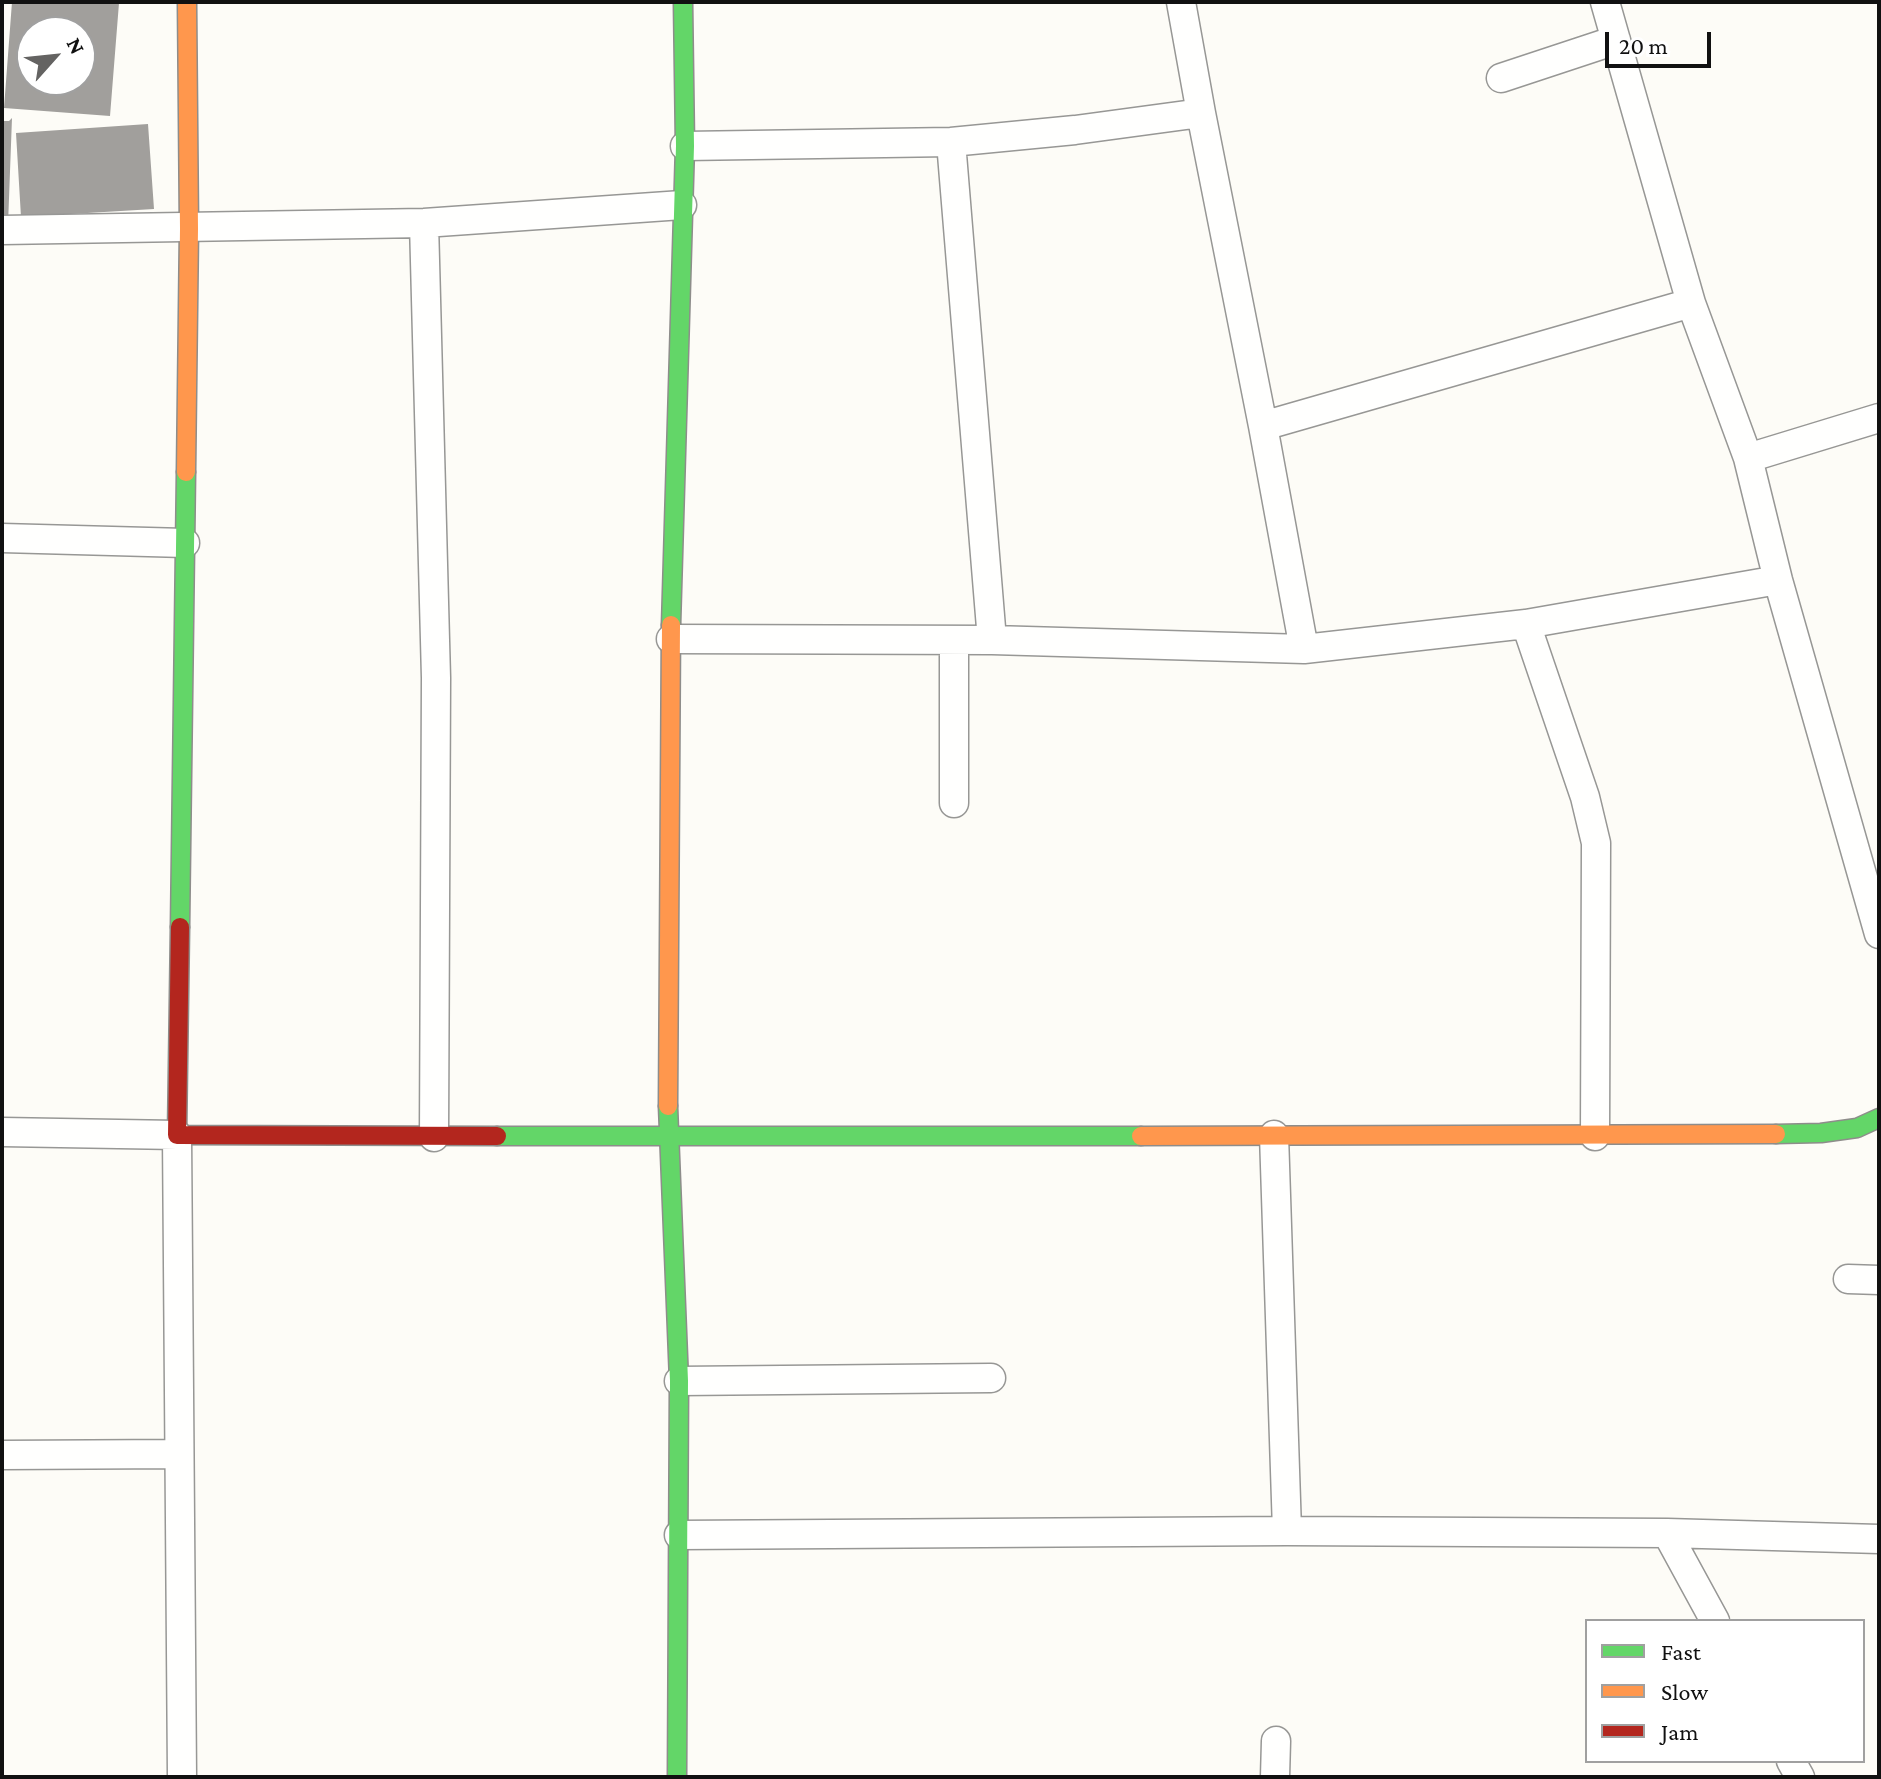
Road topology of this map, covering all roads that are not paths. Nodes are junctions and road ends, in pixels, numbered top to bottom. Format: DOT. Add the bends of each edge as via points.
graph roads {
  1 [pos="187,2"];
  2 [pos="683,2"];
  3 [pos="1181,2"];
  4 [pos="1605,2"];
  5 [pos="1616,40"];
  6 [pos="1501,78"];
  7 [pos="1201,113"];
  8 [pos="951,142"];
  9 [pos="685,146"];
  10 [pos="682,205"];
  11 [pos="424,223"];
  12 [pos="189,229"];
  13 [pos="2,230"];
  14 [pos="1691,303"];
  15 [pos="1879,418"];
  16 [pos="1263,426"];
  17 [pos="1748,458"];
  18 [pos="2,538"];
  19 [pos="185,543"];
  20 [pos="1778,580"];
  21 [pos="1526,624"];
  22 [pos="671,639"];
  23 [pos="954,640"];
  24 [pos="992,640"];
  25 [pos="1304,649"];
  26 [pos="954,803"];
  27 [pos="1879,934"];
  28 [pos="1879,1118"];
  29 [pos="2,1132"];
  30 [pos="177,1135"];
  31 [pos="1274,1135"];
  32 [pos="1595,1136"];
  33 [pos="434,1137"];
  34 [pos="668,1137"];
  35 [pos="1848,1279"];
  36 [pos="1879,1280"];
  37 [pos="991,1378"];
  38 [pos="679,1381"];
  39 [pos="179,1454"];
  40 [pos="2,1455"];
  41 [pos="1287,1531"];
  42 [pos="1667,1533"];
  43 [pos="679,1535"];
  44 [pos="1879,1539"];
  45 [pos="1714,1619"];
  46 [pos="1276,1741"];
  47 [pos="182,1777"];
  48 [pos="677,1777"];
  49 [pos="1275,1777"];
  1 -- 12 [label="street"];
  2 -- 9 [label="street"];
  3 -- 7 [label="street"];
  4 -- 5 [label="street"];
  5 -- 6 [label="street"];
  5 -- 14 [label="street"];
  7 -- 8 [label="street"];
  7 -- 16 [label="street"];
  8 -- 9 [label="street"];
  8 -- 24 [label="street"];
  9 -- 10 [label="street"];
  10 -- 11 [label="street"];
  10 -- 22 [label="street"];
  11 -- 12 [label="street"];
  11 -- 33 [label="street" via="436,678"];
  12 -- 13 [label="street"];
  12 -- 19 [label="street"];
  14 -- 16 [label="street"];
  14 -- 17 [label="street"];
  15 -- 17 [label="street"];
  16 -- 25 [label="street"];
  17 -- 20 [label="street"];
  18 -- 19 [label="street"];
  19 -- 30 [label="street"];
  20 -- 21 [label="street"];
  20 -- 27 [label="street"];
  21 -- 25 [label="street"];
  21 -- 32 [label="street" via="1596,843"];
  22 -- 23 [label="street"];
  22 -- 34 [label="street"];
  23 -- 24 [label="street"];
  23 -- 26 [label="street"];
  24 -- 25 [label="street"];
  28 -- 32 [label="street" via="1857,1128 1821,1133"];
  29 -- 30 [label="street"];
  30 -- 33 [label="street"];
  30 -- 39 [label="street"];
  31 -- 32 [label="street"];
  31 -- 34 [label="street"];
  31 -- 41 [label="street"];
  33 -- 34 [label="street"];
  34 -- 38 [label="street"];
  35 -- 36 [label="street"];
  37 -- 38 [label="street"];
  38 -- 43 [label="street"];
  39 -- 40 [label="street"];
  39 -- 47 [label="street"];
  41 -- 42 [label="street"];
  41 -- 43 [label="street"];
  42 -- 44 [label="street"];
  42 -- 45 [label="street"];
  43 -- 48 [label="street"];
  46 -- 49 [label="street"];
}
